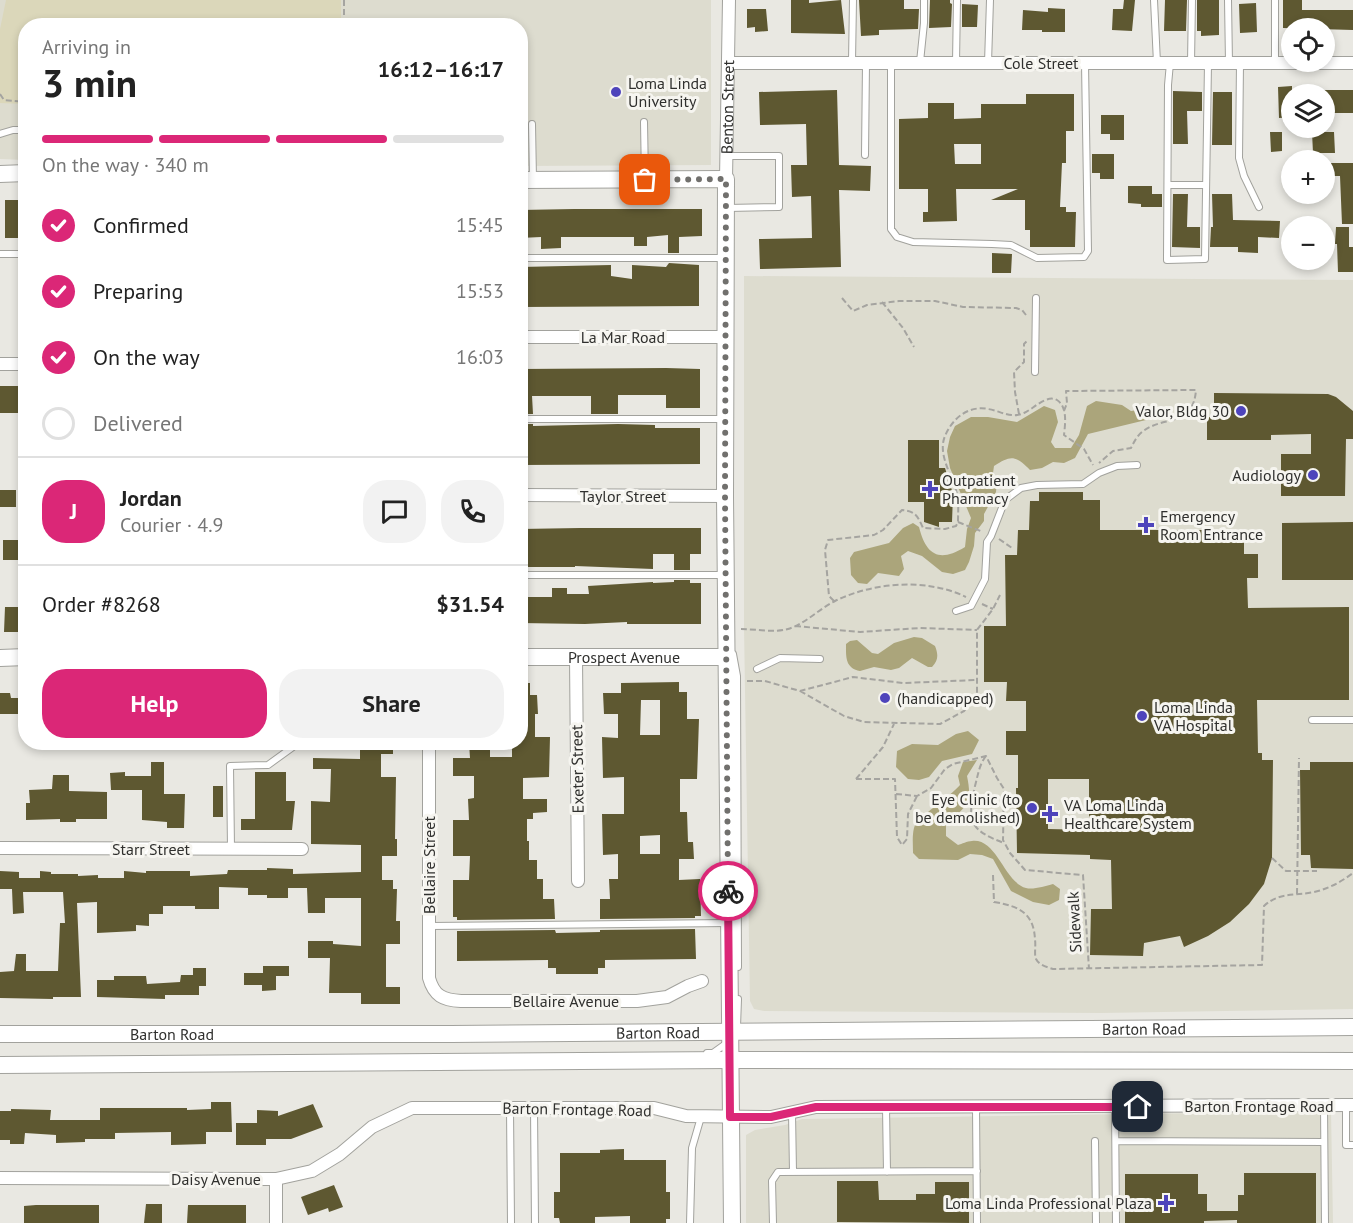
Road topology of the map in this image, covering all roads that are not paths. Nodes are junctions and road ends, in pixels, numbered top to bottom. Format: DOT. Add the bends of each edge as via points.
graph roads {
  1 [pos="729,0"];
  2 [pos="853,0"];
  3 [pos="924,0"];
  4 [pos="957,0"];
  5 [pos="990,0"];
  6 [pos="1154,0"];
  7 [pos="1192,0"];
  8 [pos="1228,0"];
  9 [pos="1275,0"];
  10 [pos="729,63"];
  11 [pos="852,63"];
  12 [pos="866,63"];
  13 [pos="891,63"];
  14 [pos="920,63"];
  15 [pos="956,63"];
  16 [pos="988,63"];
  17 [pos="1085,63"];
  18 [pos="1163,63"];
  19 [pos="1191,63"];
  20 [pos="1208,63"];
  21 [pos="1275,63"];
  22 [pos="1353,63"];
  23 [pos="1234,64"];
  24 [pos="532,123"];
  25 [pos="644,123"];
  26 [pos="18,130"];
  27 [pos="0,134"];
  28 [pos="865,155"];
  29 [pos="727,156"];
  30 [pos="528,169"];
  31 [pos="18,173"];
  32 [pos="0,174"];
  33 [pos="726,179"];
  34 [pos="528,180"];
  35 [pos="645,180"];
  36 [pos="1168,185"];
  37 [pos="1206,185"];
  38 [pos="1259,207"];
  39 [pos="726,208"];
  40 [pos="0,254"];
  41 [pos="18,254"];
  42 [pos="528,258"];
  43 [pos="726,258"];
  44 [pos="1036,298"];
  45 [pos="726,337"];
  46 [pos="528,338"];
  47 [pos="0,364"];
  48 [pos="18,364"];
  49 [pos="1035,372"];
  50 [pos="528,419"];
  51 [pos="725,419"];
  52 [pos="1137,465"];
  53 [pos="528,495"];
  54 [pos="725,496"];
  55 [pos="528,575"];
  56 [pos="725,575"];
  57 [pos="956,611"];
  58 [pos="726,649"];
  59 [pos="18,657"];
  60 [pos="528,657"];
  61 [pos="576,657"];
  62 [pos="0,658"];
  63 [pos="820,659"];
  64 [pos="757,669"];
  65 [pos="1312,720"];
  66 [pos="1353,720"];
  67 [pos="289,750"];
  68 [pos="429,750"];
  69 [pos="0,848"];
  70 [pos="302,849"];
  71 [pos="231,850"];
  72 [pos="578,880"];
  73 [pos="728,923"];
  74 [pos="430,926"];
  75 [pos="738,975"];
  76 [pos="702,981"];
  77 [pos="738,987"];
  78 [pos="431,988"];
  79 [pos="1353,1027"];
  80 [pos="0,1034"];
  81 [pos="732,1035"];
  82 [pos="729,1060"];
  83 [pos="1353,1061"];
  84 [pos="580,1062"];
  85 [pos="0,1065"];
  86 [pos="1324,1105"];
  87 [pos="1350,1105"];
  88 [pos="886,1106"];
  89 [pos="976,1107"];
  90 [pos="1115,1107"];
  91 [pos="412,1108"];
  92 [pos="510,1108"];
  93 [pos="534,1108"];
  94 [pos="792,1112"];
  95 [pos="701,1116"];
  96 [pos="730,1117"];
  97 [pos="1095,1142"];
  98 [pos="1116,1142"];
  99 [pos="1324,1142"];
  100 [pos="1353,1145"];
  101 [pos="976,1171"];
  102 [pos="793,1172"];
  103 [pos="887,1172"];
  104 [pos="0,1178"];
  105 [pos="276,1179"];
  106 [pos="276,1223"];
  107 [pos="511,1223"];
  108 [pos="535,1223"];
  109 [pos="690,1223"];
  110 [pos="732,1223"];
  111 [pos="772,1223"];
  112 [pos="977,1223"];
  113 [pos="1096,1223"];
  114 [pos="1116,1223"];
  115 [pos="1325,1223"];
  1 -- 10 [label="street, Benton Street"];
  2 -- 11 [label="lane"];
  3 -- 14 [label="lane"];
  4 -- 15 [label="lane"];
  5 -- 16 [label="lane"];
  6 -- 18 [label="lane"];
  7 -- 19 [label="lane"];
  8 -- 23 [label="lane"];
  9 -- 21 [label="lane"];
  10 -- 11 [label="street, Cole Street"];
  10 -- 29 [label="street, Benton Street"];
  11 -- 12 [label="street, Cole Street"];
  12 -- 13 [label="street, Cole Street"];
  12 -- 28 [label="lane"];
  13 -- 14 [label="street, Cole Street"];
  13 -- 17 [label="lane" via="891,229 897,237 913,242 1011,245 1037,258 1084,257 1088,251"];
  14 -- 15 [label="street, Cole Street"];
  15 -- 16 [label="street, Cole Street"];
  16 -- 17 [label="street, Cole Street"];
  17 -- 18 [label="street, Cole Street"];
  18 -- 19 [label="street, Cole Street"];
  18 -- 36 [label="lane" via="1168,85"];
  19 -- 20 [label="street, Cole Street"];
  20 -- 23 [label="street, Cole Street"];
  20 -- 37 [label="lane"];
  21 -- 22 [label="street, Cole Street"];
  21 -- 23 [label="street, Cole Street"];
  23 -- 38 [label="lane" via="1239,158"];
  24 -- 30 [label="lane"];
  25 -- 35 [label="lane"];
  26 -- 27 [label="lane"];
  29 -- 33 [label="street, Benton Street"];
  29 -- 39 [label="lane" via="779,156 779,207"];
  31 -- 32 [label="main road"];
  33 -- 35 [label="main road"];
  33 -- 39 [label="main road, Benton Street"];
  34 -- 35 [label="main road"];
  36 -- 37 [label="lane"];
  36 -- 37 [label="lane" via="1167,260 1204,259"];
  39 -- 43 [label="main road, Benton Street"];
  40 -- 41 [label="lane"];
  42 -- 43 [label="lane"];
  43 -- 45 [label="main road, Benton Street"];
  44 -- 49 [label="lane"];
  45 -- 46 [label="street, La Mar Road"];
  45 -- 51 [label="main road, Benton Street"];
  47 -- 48 [label="street"];
  50 -- 51 [label="lane"];
  51 -- 54 [label="main road, Benton Street"];
  52 -- 57 [label="lane" via="1117,466 1083,484 1021,488 1005,500 987,542 985,579 971,606"];
  53 -- 54 [label="street, Taylor Street"];
  54 -- 56 [label="main road, Benton Street"];
  55 -- 56 [label="lane"];
  56 -- 58 [label="main road, Benton Street"];
  58 -- 61 [label="main road, Prospect Avenue"];
  58 -- 73 [label="main road, Benton Street"];
  58 -- 75 [label="lane" via="735,659 738,675"];
  59 -- 62 [label="main road"];
  60 -- 61 [label="main road, Prospect Avenue"];
  61 -- 72 [label="street, Exeter Street"];
  63 -- 64 [label="lane" via="780,658"];
  65 -- 66 [label="lane"];
  67 -- 71 [label="lane" via="268,765 230,765"];
  68 -- 74 [label="street, Bellaire Street"];
  69 -- 71 [label="street, Starr Street"];
  70 -- 71 [label="street, Starr Street"];
  73 -- 74 [label="lane"];
  73 -- 81 [label="main road, Benton Street"];
  74 -- 78 [label="street, Bellaire Street"];
  76 -- 78 [label="street, Bellaire Avenue" via="667,996 637,1001 460,1001 445,1000"];
  77 -- 81 [label="lane" via="739,1016"];
  79 -- 81 [label="main road, Barton Road"];
  80 -- 81 [label="main road, Barton Road"];
  81 -- 82 [label="main road, Benton Street"];
  81 -- 84 [label="lane" via="713,1053 609,1053"];
  82 -- 83 [label="main road, Barton Road"];
  82 -- 84 [label="main road, Barton Road"];
  82 -- 96 [label="main road, Benton Street"];
  84 -- 85 [label="main road, Barton Road"];
  86 -- 87 [label="street, Barton Frontage Road"];
  86 -- 90 [label="street, Barton Frontage Road"];
  86 -- 99 [label="lane"];
  87 -- 100 [label="lane" via="1346,1145"];
  88 -- 89 [label="street, Barton Frontage Road"];
  88 -- 94 [label="street, Barton Frontage Road" via="816,1107"];
  88 -- 103 [label="lane"];
  89 -- 90 [label="street, Barton Frontage Road"];
  89 -- 101 [label="lane"];
  90 -- 98 [label="lane"];
  91 -- 92 [label="street, Barton Frontage Road"];
  91 -- 105 [label="street, Daisy Avenue" via="372,1126 340,1154 312,1171"];
  92 -- 93 [label="street, Barton Frontage Road"];
  92 -- 107 [label="lane"];
  93 -- 95 [label="street, Barton Frontage Road" via="654,1108"];
  93 -- 108 [label="lane"];
  94 -- 96 [label="street, Barton Frontage Road" via="771,1117"];
  94 -- 102 [label="lane"];
  95 -- 96 [label="street, Barton Frontage Road"];
  95 -- 109 [label="lane" via="692,1148"];
  96 -- 110 [label="main road, Benton Street"];
  97 -- 113 [label="lane"];
  98 -- 99 [label="lane"];
  98 -- 114 [label="lane"];
  99 -- 115 [label="lane"];
  101 -- 103 [label="lane"];
  101 -- 112 [label="lane"];
  102 -- 103 [label="lane"];
  102 -- 111 [label="lane" via="778,1172 771,1181"];
  104 -- 105 [label="street, Daisy Avenue"];
  105 -- 106 [label="street"];
}
